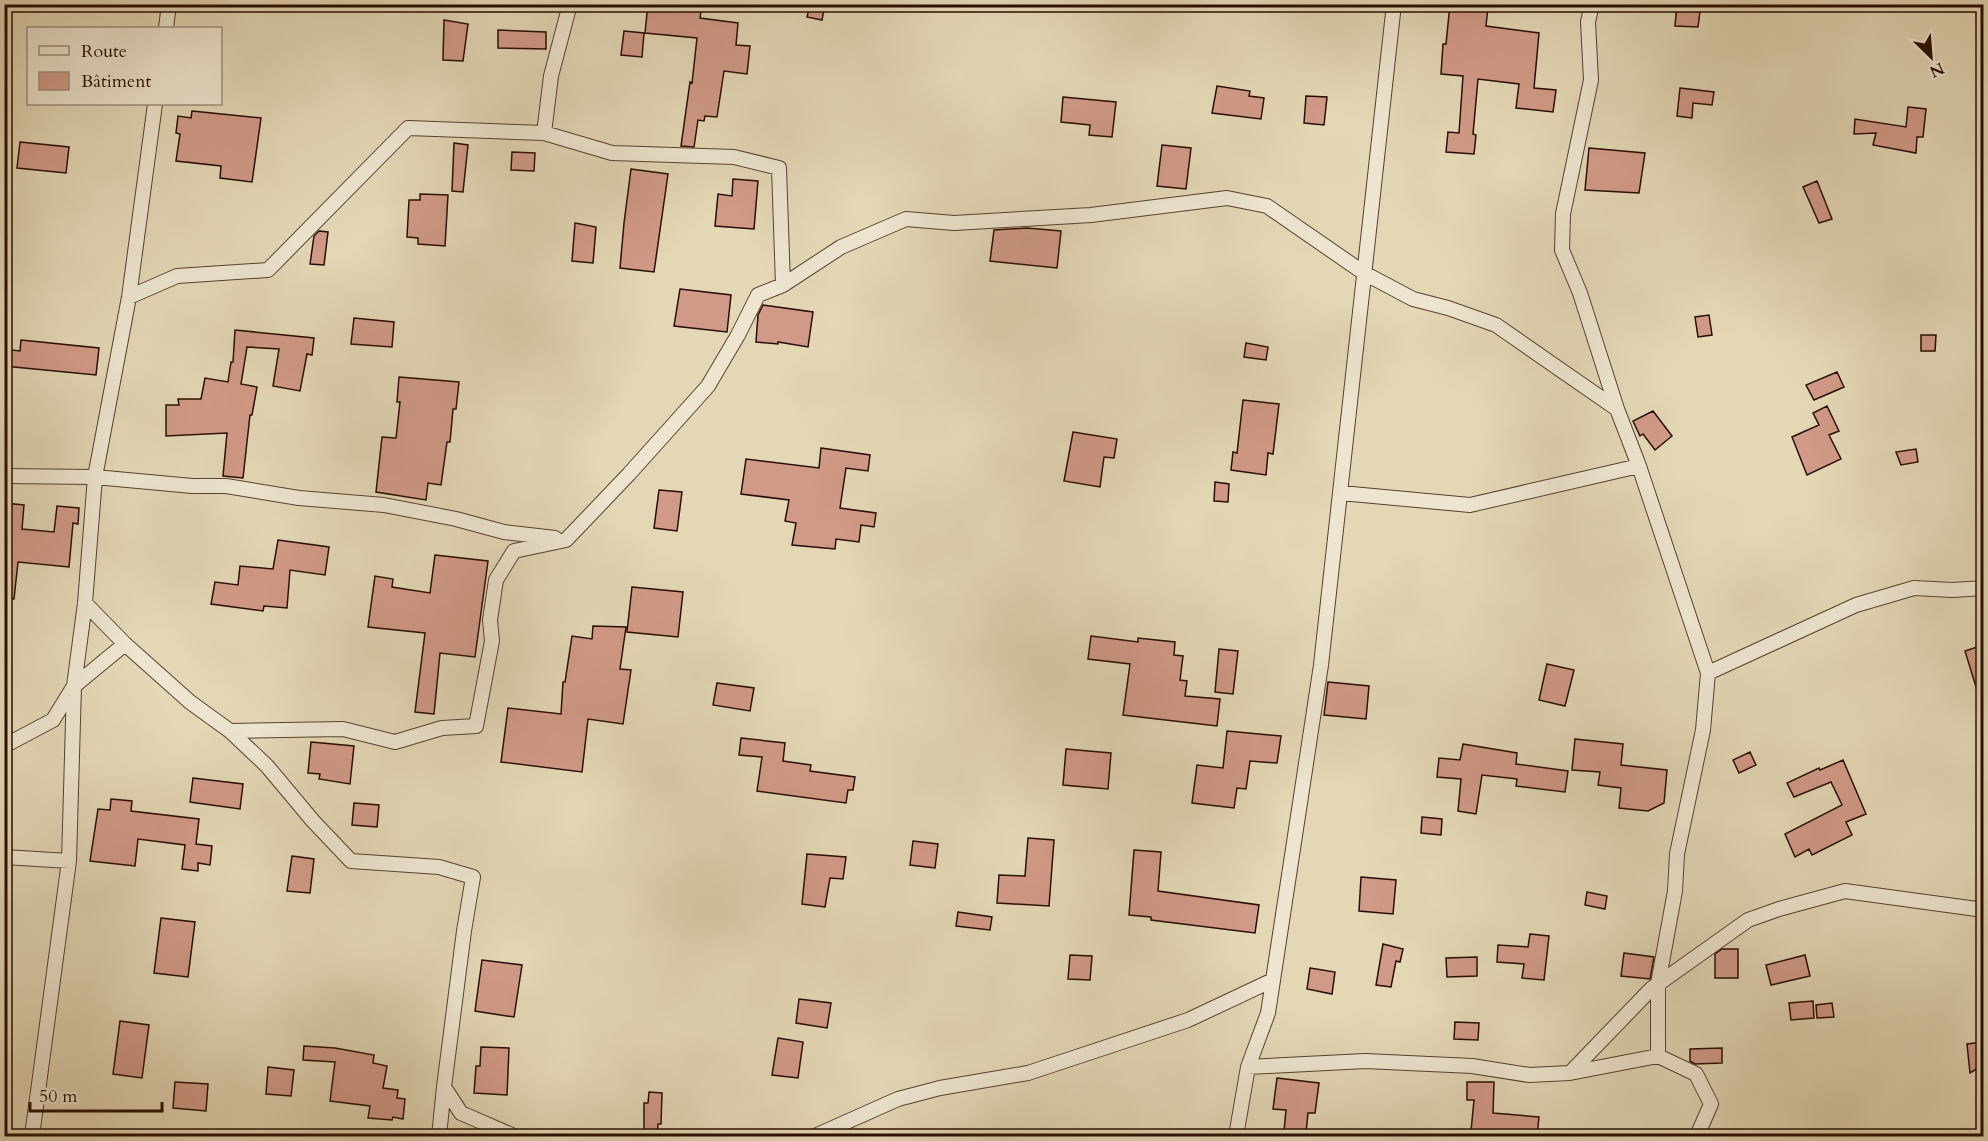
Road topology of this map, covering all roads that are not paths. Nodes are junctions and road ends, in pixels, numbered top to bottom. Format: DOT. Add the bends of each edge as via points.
graph roads {
  1 [pos="169,4"];
  2 [pos="570,4"];
  3 [pos="1394,4"];
  4 [pos="1592,4"];
  5 [pos="166,27"];
  6 [pos="155,105"];
  7 [pos="544,133"];
  8 [pos="1364,273"];
  9 [pos="783,285"];
  10 [pos="129,297"];
  11 [pos="1617,409"];
  12 [pos="1639,466"];
  13 [pos="4,476"];
  14 [pos="95,477"];
  15 [pos="1341,493"];
  16 [pos="566,540"];
  17 [pos="1983,588"];
  18 [pos="85,603"];
  19 [pos="125,644"];
  20 [pos="1708,673"];
  21 [pos="74,686"];
  22 [pos="230,731"];
  23 [pos="4,746"];
  24 [pos="4,857"];
  25 [pos="69,861"];
  26 [pos="1983,910"];
  27 [pos="1272,980"];
  28 [pos="1658,984"];
  29 [pos="1658,1056"];
  30 [pos="1248,1067"];
  31 [pos="1570,1073"];
  32 [pos="444,1087"];
  33 [pos="32,1137"];
  34 [pos="439,1137"];
  35 [pos="514,1137"];
  36 [pos="815,1137"];
  37 [pos="1236,1137"];
  38 [pos="1697,1137"];
  1 -- 5 [label="street"];
  2 -- 7 [label="street" via="551,76"];
  3 -- 8 [label="street"];
  4 -- 11 [label="street" via="1588,22 1591,80 1563,214 1562,250"];
  6 -- 10 [label="street"];
  7 -- 9 [label="street" via="612,153 734,157 779,168"];
  7 -- 10 [label="street" via="408,128 268,270 177,276"];
  8 -- 9 [label="street" via="1267,206 1227,198 1091,215 954,223 906,219 841,247"];
  8 -- 11 [label="street" via="1413,299 1496,325"];
  8 -- 15 [label="street"];
  9 -- 16 [label="street" via="758,295 708,386"];
  10 -- 14 [label="street"];
  11 -- 12 [label="street"];
  12 -- 15 [label="street" via="1470,505"];
  12 -- 20 [label="street"];
  13 -- 14 [label="street"];
  14 -- 16 [label="street" via="226,486 298,498 384,505 504,532"];
  14 -- 18 [label="street"];
  15 -- 27 [label="street" via="1321,665"];
  16 -- 22 [label="street" via="514,551 496,580 490,620 492,641 476,726 442,728 395,742 344,729"];
  17 -- 20 [label="street" via="1914,588 1856,605"];
  18 -- 19 [label="street"];
  18 -- 21 [label="street"];
  19 -- 21 [label="street"];
  19 -- 22 [label="street" via="190,702"];
  20 -- 28 [label="street" via="1703,730 1677,854 1675,891"];
  21 -- 23 [label="street" via="53,720"];
  21 -- 25 [label="street"];
  22 -- 32 [label="street" via="267,766 351,861 439,867 473,877"];
  24 -- 25 [label="street"];
  25 -- 33 [label="street"];
  26 -- 28 [label="street" via="1845,891 1748,920"];
  27 -- 30 [label="street" via="1268,1013"];
  27 -- 36 [label="street" via="1188,1020 1028,1073 898,1099"];
  28 -- 29 [label="street"];
  28 -- 31 [label="street"];
  29 -- 31 [label="street"];
  29 -- 38 [label="street" via="1696,1074 1711,1104"];
  30 -- 31 [label="street" via="1365,1061 1472,1066 1529,1075"];
  30 -- 37 [label="street"];
  32 -- 34 [label="street"];
  32 -- 35 [label="street" via="461,1113"];
}
